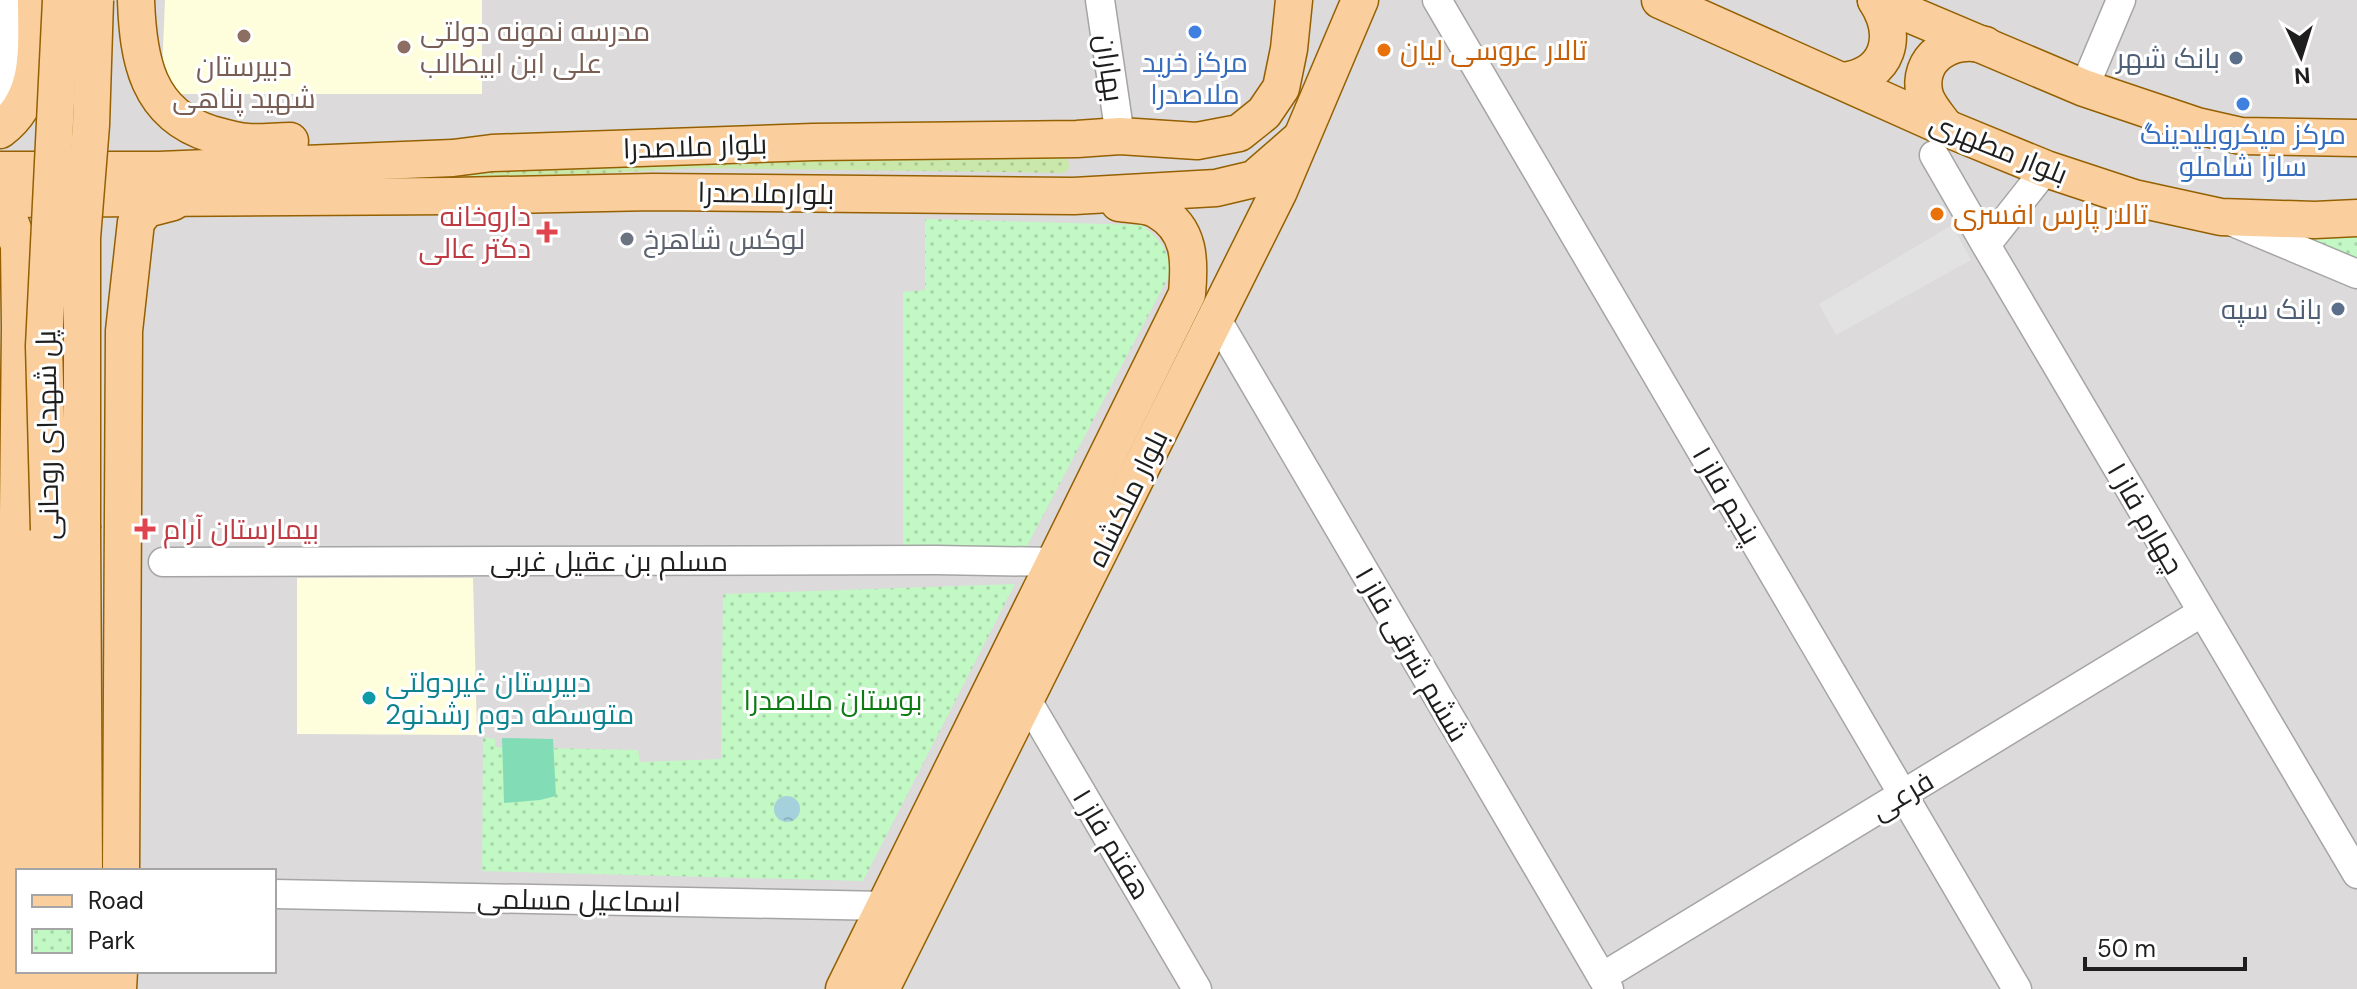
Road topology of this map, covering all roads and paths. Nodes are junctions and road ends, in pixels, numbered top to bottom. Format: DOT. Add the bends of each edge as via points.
graph roads {
  1 [pos="10,0"];
  2 [pos="36,0"];
  3 [pos="61,0"];
  4 [pos="95,0"];
  5 [pos="136,0"];
  6 [pos="1100,0"];
  7 [pos="1294,0"];
  8 [pos="1360,0"];
  9 [pos="1437,0"];
  10 [pos="1660,0"];
  11 [pos="1876,0"];
  12 [pos="2121,0"];
  13 [pos="1987,45"];
  14 [pos="1843,81"];
  15 [pos="2084,88"];
  16 [pos="5,114"];
  17 [pos="1120,136"];
  18 [pos="1301,138"];
  19 [pos="2357,138"];
  20 [pos="1000,140"];
  21 [pos="1940,142"];
  22 [pos="492,153"];
  23 [pos="2046,169"];
  24 [pos="0,170"];
  25 [pos="1074,196"];
  26 [pos="214,198"];
  27 [pos="0,199"];
  28 [pos="0,217"];
  29 [pos="2221,217"];
  30 [pos="2357,218"];
  31 [pos="1986,245"];
  32 [pos="2357,274"];
  33 [pos="1216,318"];
  34 [pos="20,327"];
  35 [pos="124,331"];
  36 [pos="9,551"];
  37 [pos="163,562"];
  38 [pos="1055,562"];
  39 [pos="2201,613"];
  40 [pos="1027,700"];
  41 [pos="1903,794"];
  42 [pos="50,869"];
  43 [pos="84,869"];
  44 [pos="121,869"];
  45 [pos="2357,874"];
  46 [pos="276,894"];
  47 [pos="885,906"];
  48 [pos="1606,983"];
  49 [pos="16,989"];
  50 [pos="844,989"];
  51 [pos="881,989"];
  52 [pos="1197,989"];
  53 [pos="2017,989"];
  1 -- 16 [label="street"];
  2 -- 16 [label="main road" via="32,86"];
  3 -- 42 [label="main road, پل شهدای روحانی, bridge" via="44,346"];
  4 -- 43 [label="main road, پل شهدای روحانی, bridge" via="82,238"];
  5 -- 22 [label="main road" via="140,48 151,85 168,110 195,129 245,142 452,137"];
  6 -- 17 [label="street, بهاران"];
  7 -- 17 [label="main road, بلوار ملاصدرا" via="1281,88 1264,113 1239,133 1197,141"];
  8 -- 18 [label="main road, بلوار ملکشاه"];
  9 -- 41 [label="street, پنجم فاز ۱"];
  10 -- 14 [label="main road, بلوار مطهری"];
  11 -- 13 [label="main road"];
  11 -- 14 [label="main road" via="1886,21 1887,49 1881,63 1857,79"];
  12 -- 15 [label="street"];
  13 -- 15 [label="main road"];
  13 -- 21 [label="main road" via="1960,42 1936,54 1928,65 1924,92"];
  14 -- 21 [label="main road, بلوار مطهری"];
  15 -- 19 [label="main road" via="2241,136"];
  17 -- 20 [label="main road, بلوار ملاصدرا"];
  18 -- 25 [label="main road, بلوارملاصدرا" via="1254,179 1216,188"];
  18 -- 33 [label="main road, بلوار ملکشاه"];
  20 -- 22 [label="main road, بلوار ملاصدرا"];
  20 -- 25 [label="main road" via="1087,148 1099,154 1105,161 1104,177 1098,186"];
  21 -- 23 [label="main road, بلوار مطهری"];
  21 -- 31 [label="street, چهارم فاز ۱"];
  22 -- 24 [label="main road, بلوار ملاصدرا" via="159,170"];
  23 -- 29 [label="main road, بلوار مطهری" via="2134,198"];
  23 -- 31 [label="street"];
  25 -- 26 [label="main road, بلوارملاصدرا" via="653,192"];
  25 -- 38 [label="main road, بلوار ملکشاه" via="1155,208 1180,229 1190,261 1187,294"];
  26 -- 27 [label="main road"];
  26 -- 35 [label="main road" via="164,202 146,209 136,222"];
  28 -- 34 [label="main road" via="11,224 19,245"];
  29 -- 30 [label="main road, بلوار مطهری"];
  29 -- 32 [label="street"];
  31 -- 39 [label="street, چهارم فاز ۱"];
  33 -- 40 [label="main road, بلوار ملکشاه"];
  33 -- 48 [label="street, ششم شرقی فاز ۱"];
  34 -- 35 [label="main road" via="29,296 40,287 88,278 103,282 115,294"];
  34 -- 36 [label="main road"];
  35 -- 44 [label="main road"];
  36 -- 49 [label="main road"];
  37 -- 38 [label="street, مسلم بن عقیل غربی"];
  38 -- 47 [label="main road, بلوار ملکشاه"];
  39 -- 41 [label="street, فرعی"];
  39 -- 45 [label="street, چهارم فاز ۱"];
  40 -- 51 [label="main road, بلوار ملکشاه"];
  40 -- 52 [label="street, هفتم فاز ۱"];
  41 -- 48 [label="street, فرعی"];
  41 -- 53 [label="street, پنجم فاز ۱"];
  46 -- 47 [label="street, اسماعیل مسلمی"];
  47 -- 50 [label="main road, بلوار ملکشاه"];
}
